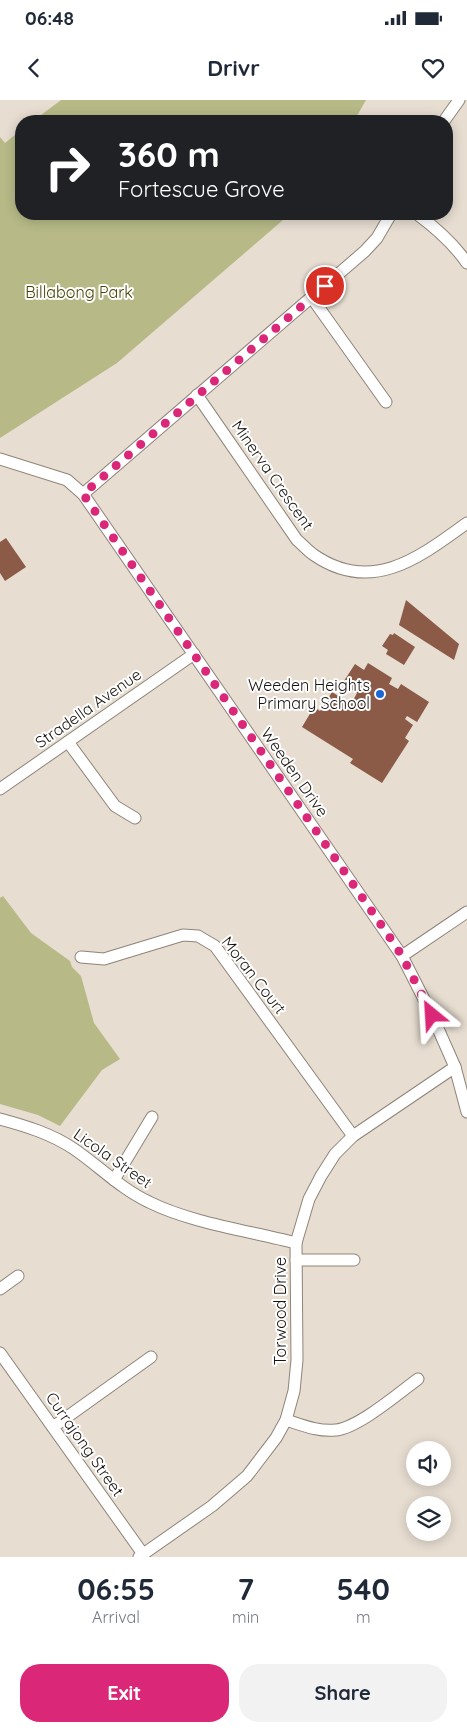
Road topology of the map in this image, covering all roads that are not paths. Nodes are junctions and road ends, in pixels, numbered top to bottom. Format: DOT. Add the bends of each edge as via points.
graph roads {
  1 [pos="459,100"];
  2 [pos="448,115"];
  3 [pos="388,220"];
  4 [pos="426,220"];
  5 [pos="467,263"];
  6 [pos="312,298"];
  7 [pos="197,395"];
  8 [pos="386,402"];
  9 [pos="0,459"];
  10 [pos="83,494"];
  11 [pos="467,523"];
  12 [pos="194,654"];
  13 [pos="68,742"];
  14 [pos="0,789"];
  15 [pos="135,818"];
  16 [pos="467,912"];
  17 [pos="402,956"];
  18 [pos="81,957"];
  19 [pos="454,1067"];
  20 [pos="467,1112"];
  21 [pos="152,1117"];
  22 [pos="0,1119"];
  23 [pos="353,1136"];
  24 [pos="114,1180"];
  25 [pos="296,1242"];
  26 [pos="296,1260"];
  27 [pos="354,1260"];
  28 [pos="18,1276"];
  29 [pos="0,1289"];
  30 [pos="0,1353"];
  31 [pos="151,1357"];
  32 [pos="418,1379"];
  33 [pos="286,1420"];
  34 [pos="53,1427"];
  35 [pos="141,1556"];
  1 -- 2 [label="street"];
  3 -- 6 [label="street" via="366,251"];
  4 -- 5 [label="street" via="458,249"];
  6 -- 7 [label="street"];
  6 -- 8 [label="street"];
  7 -- 10 [label="street"];
  7 -- 11 [label="street, Minerva Crescent" via="297,540 314,555 335,566 371,573 405,564"];
  9 -- 10 [label="street, Weeden Drive" via="67,480"];
  10 -- 12 [label="street, Weeden Drive"];
  12 -- 13 [label="street, Stradella Avenue"];
  12 -- 17 [label="street, Weeden Drive"];
  13 -- 14 [label="street, Stradella Avenue"];
  13 -- 15 [label="street" via="115,806"];
  16 -- 17 [label="street"];
  17 -- 19 [label="street, Weeden Drive"];
  18 -- 23 [label="street, Moran Court" via="104,959 183,935 198,936 215,946"];
  19 -- 20 [label="street, Weeden Drive"];
  19 -- 23 [label="street, Torwood Drive"];
  21 -- 24 [label="street"];
  22 -- 24 [label="street, Licola Street" via="49,1135 73,1148"];
  23 -- 25 [label="street, Torwood Drive" via="335,1154 309,1199"];
  24 -- 25 [label="street, Licola Street" via="149,1202 181,1215"];
  25 -- 26 [label="street, Torwood Drive"];
  26 -- 27 [label="street"];
  26 -- 33 [label="street, Torwood Drive" via="297,1360 294,1391"];
  28 -- 29 [label="street"];
  30 -- 34 [label="street, Currajong Street"];
  31 -- 34 [label="street"];
  32 -- 33 [label="street" via="356,1423 337,1430 313,1429"];
  33 -- 35 [label="street, Torwood Drive" via="247,1476 212,1506"];
  34 -- 35 [label="street, Currajong Street"];
}
